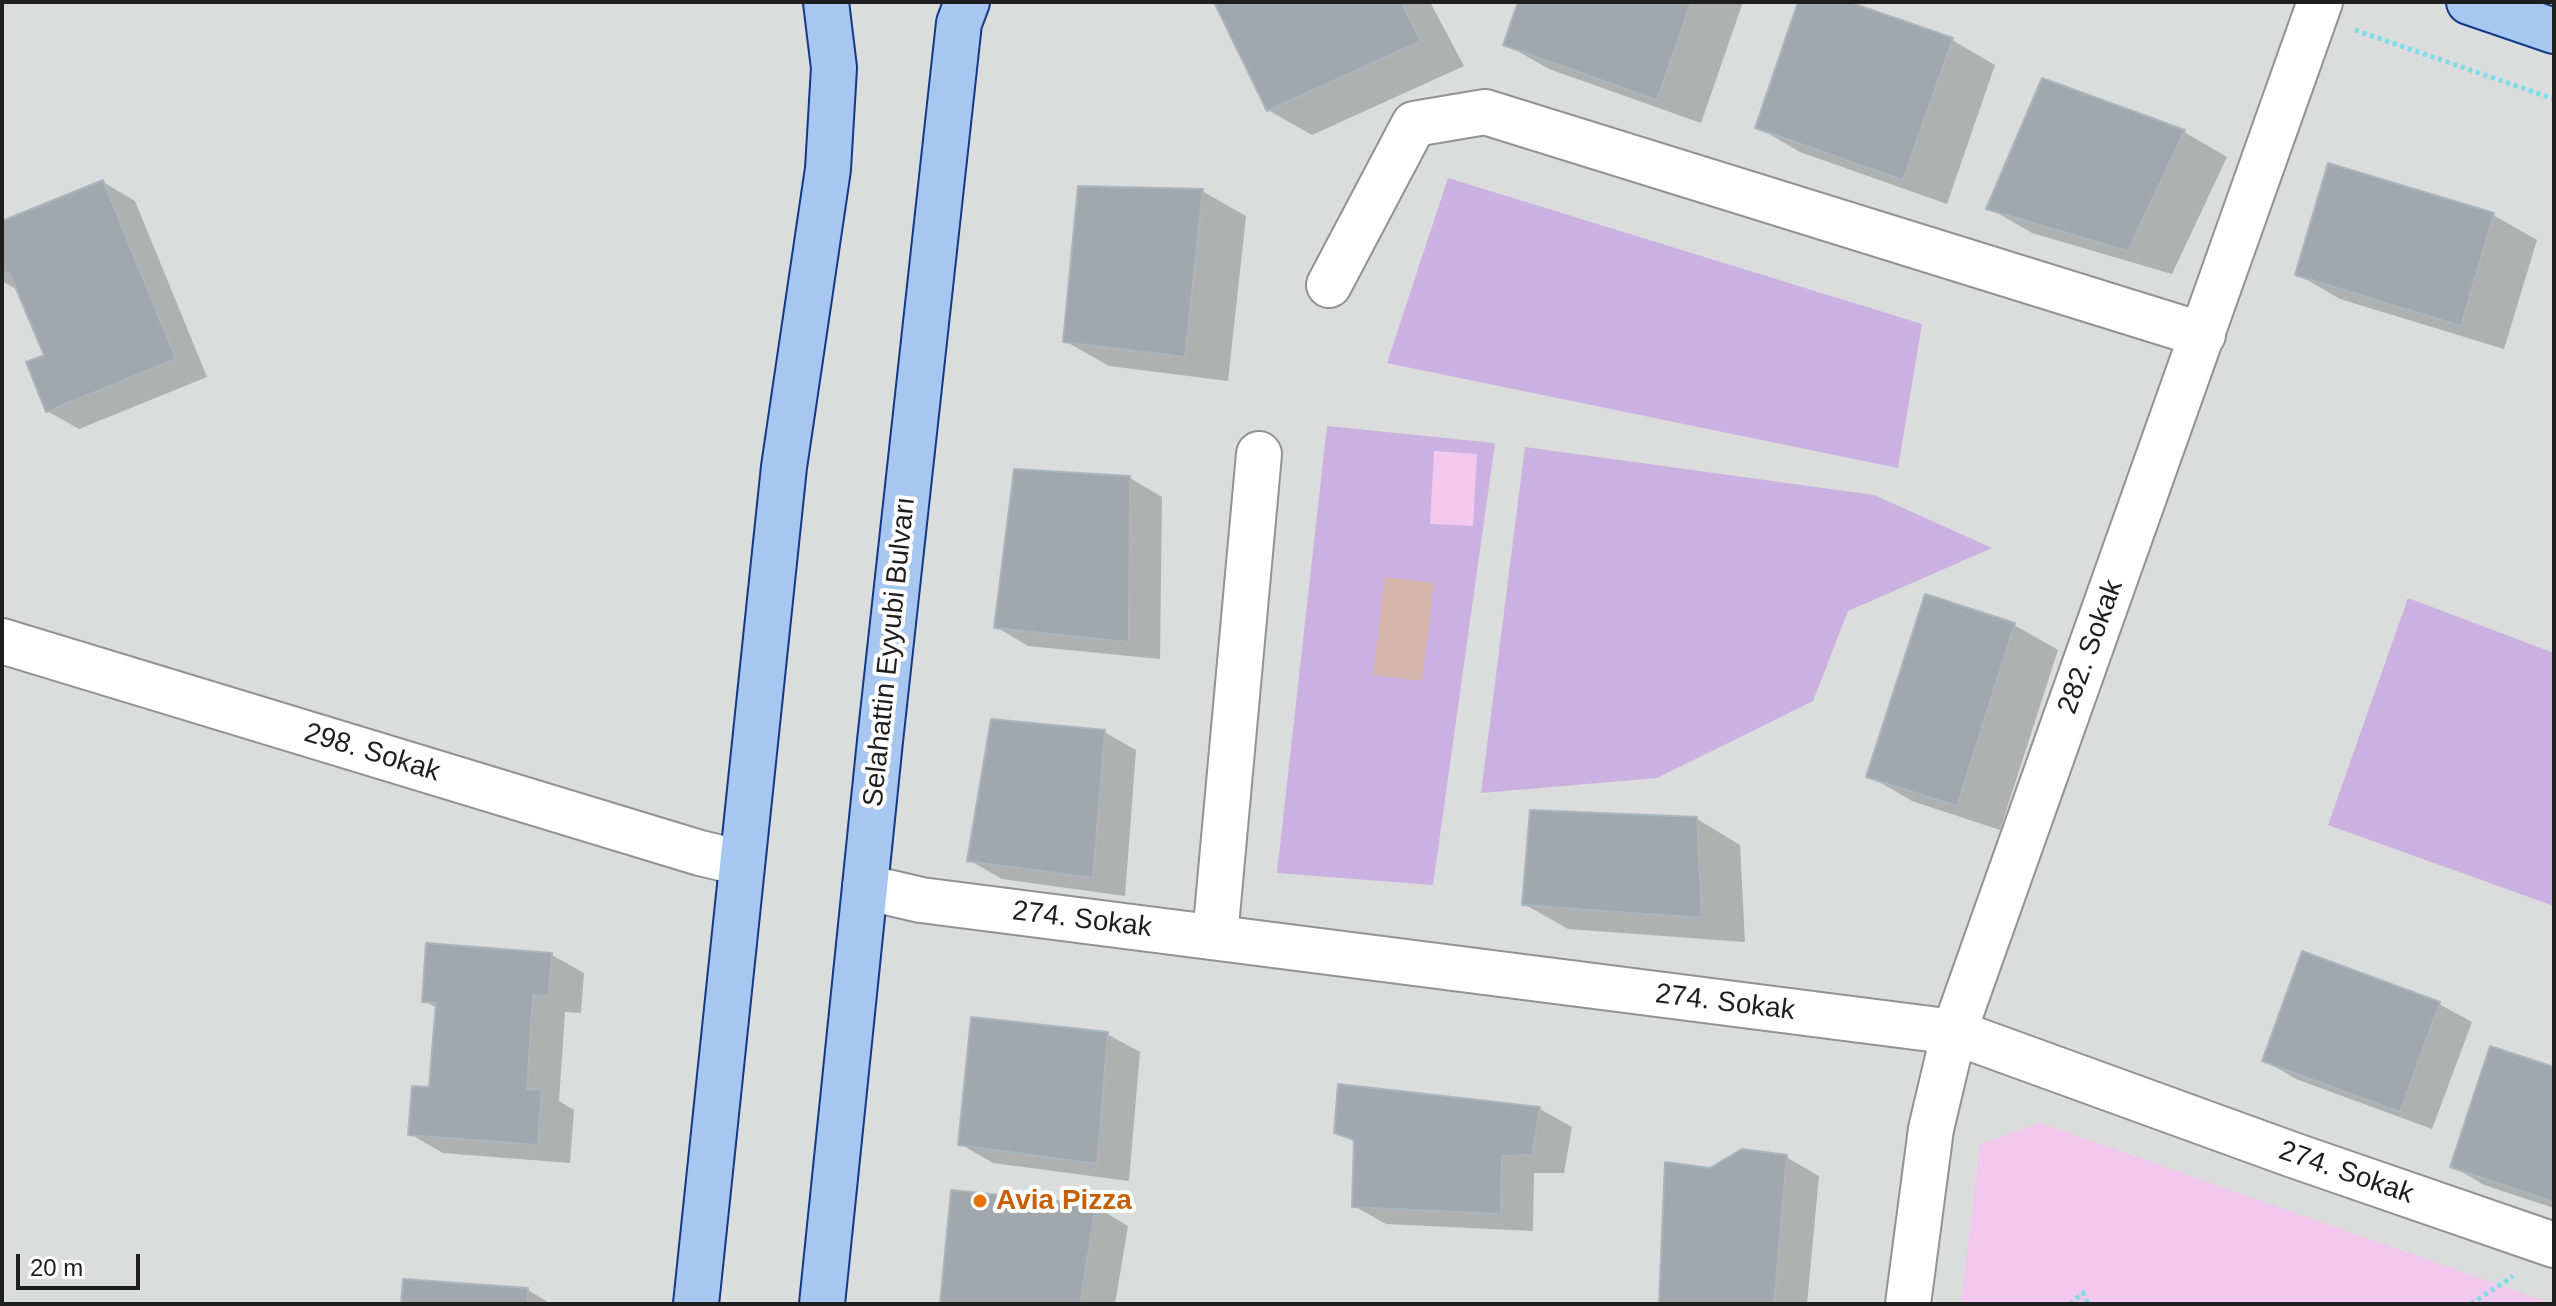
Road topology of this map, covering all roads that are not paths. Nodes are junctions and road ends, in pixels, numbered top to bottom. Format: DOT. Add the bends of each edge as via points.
graph roads {
  1 [pos="826,2"];
  2 [pos="967,2"];
  3 [pos="2469,2"];
  4 [pos="2318,10"];
  5 [pos="2554,31"];
  6 [pos="1329,285"];
  7 [pos="2203,335"];
  8 [pos="1259,454"];
  9 [pos="2,641"];
  10 [pos="742,863"];
  11 [pos="865,887"];
  12 [pos="1215,937"];
  13 [pos="1954,1032"];
  14 [pos="2554,1245"];
  15 [pos="696,1304"];
  16 [pos="822,1304"];
  17 [pos="1908,1304"];
  1 -- 10 [label="main road" via="834,68 828,169 784,467"];
  2 -- 11 [label="main road, Selahattin Eyyubi Bulvarı" via="959,23"];
  3 -- 5 [label="main road"];
  4 -- 7 [label="street, 282. Sokak"];
  6 -- 7 [label="street" via="1414,124 1485,112"];
  7 -- 13 [label="street, 282. Sokak"];
  8 -- 12 [label="street"];
  9 -- 10 [label="street, 298. Sokak"];
  10 -- 15 [label="main road"];
  11 -- 12 [label="street, 274. Sokak" via="921,900"];
  11 -- 16 [label="main road, Selahattin Eyyubi Bulvarı"];
  12 -- 13 [label="street, 274. Sokak"];
  13 -- 14 [label="street, 274. Sokak"];
  13 -- 17 [label="street, 282. Sokak" via="1931,1129"];
}
